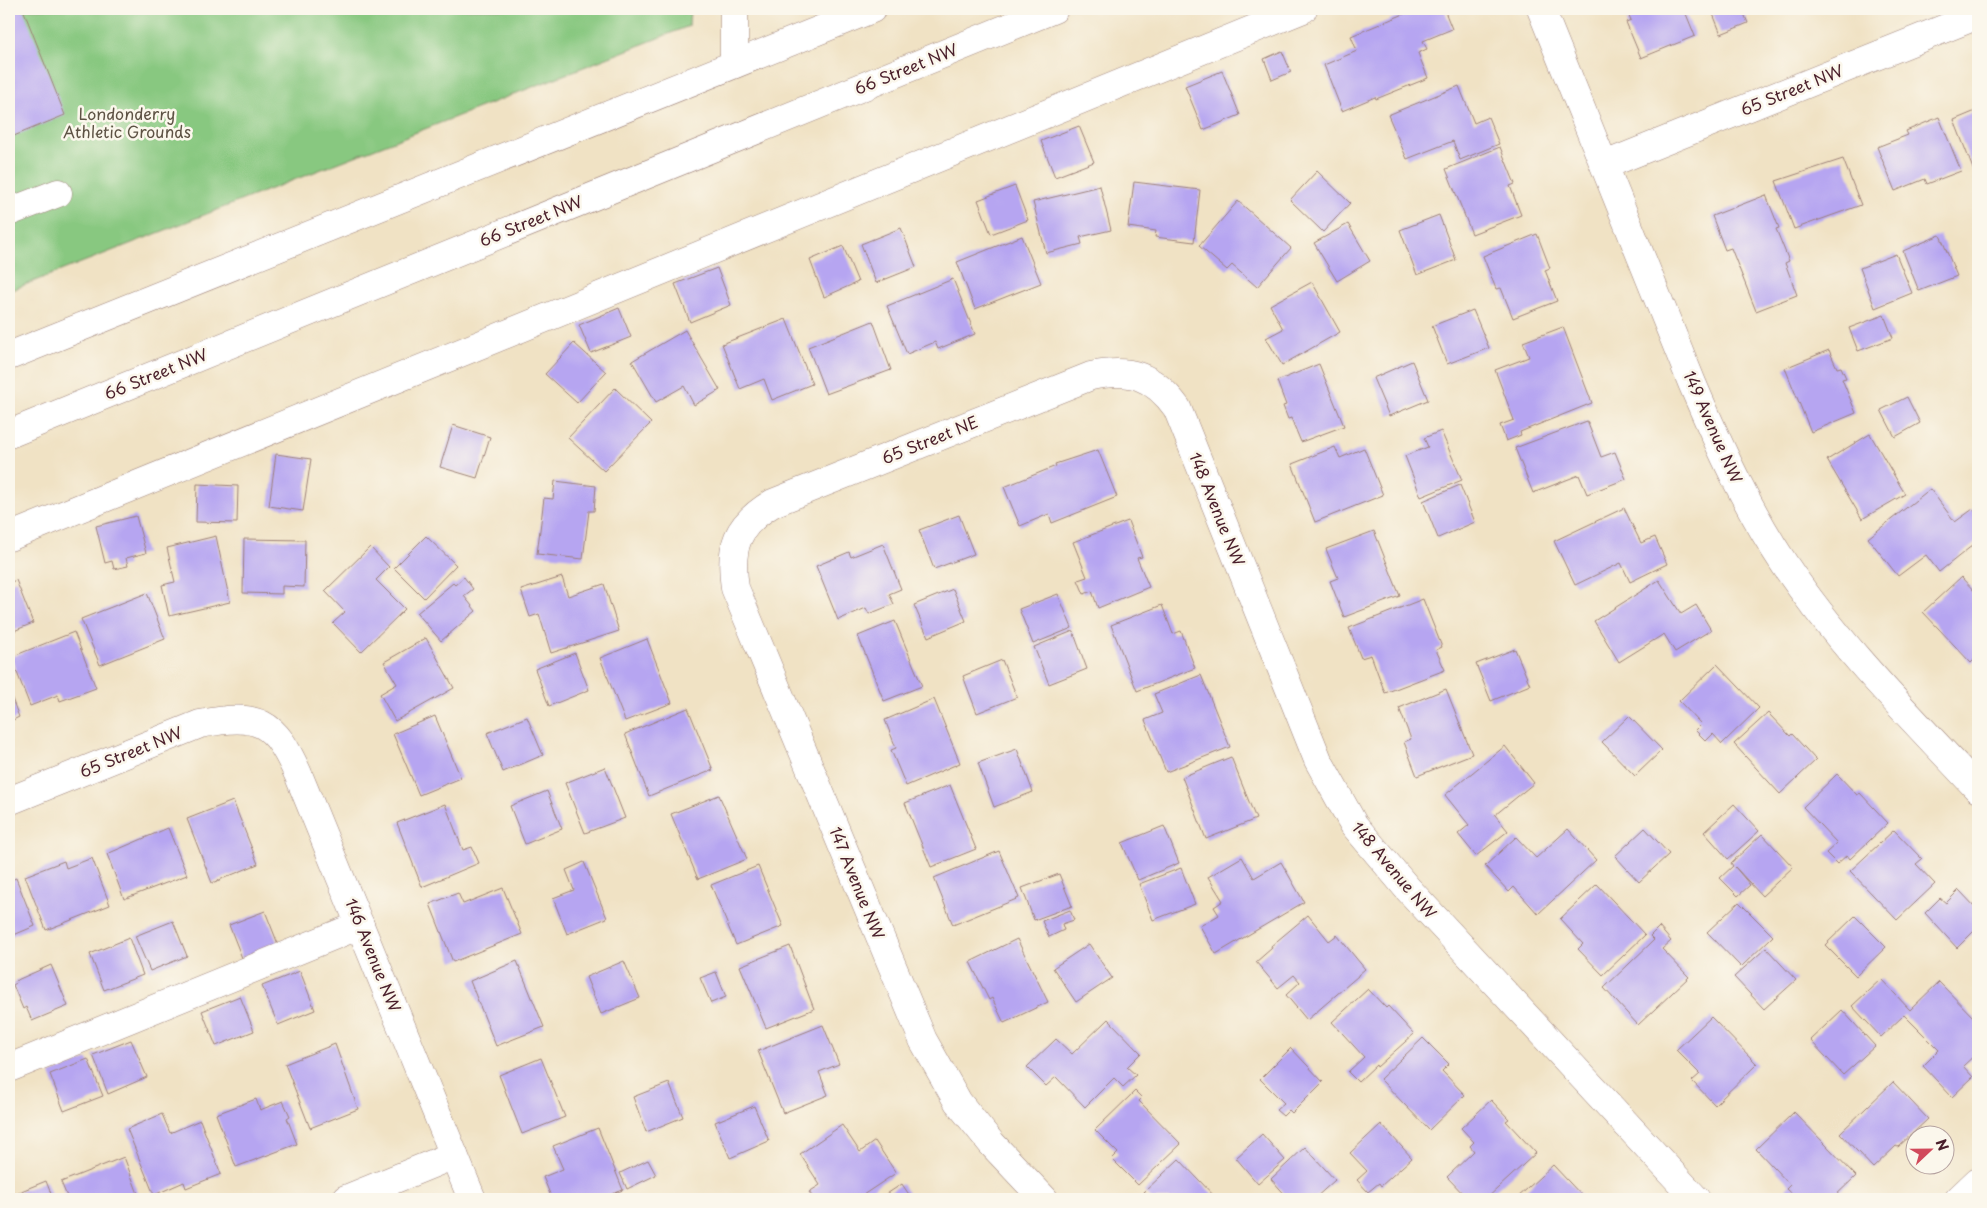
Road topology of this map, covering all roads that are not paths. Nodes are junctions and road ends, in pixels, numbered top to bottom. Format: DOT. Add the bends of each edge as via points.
graph roads {
  1 [pos="734,9"];
  2 [pos="872,9"];
  3 [pos="1054,9"];
  4 [pos="1303,9"];
  5 [pos="1541,9"];
  6 [pos="1978,15"];
  7 [pos="734,64"];
  8 [pos="1605,165"];
  9 [pos="58,193"];
  10 [pos="9,212"];
  11 [pos="9,356"];
  12 [pos="1137,374"];
  13 [pos="9,434"];
  14 [pos="9,537"];
  15 [pos="737,537"];
  16 [pos="258,721"];
  17 [pos="1978,789"];
  18 [pos="9,801"];
  19 [pos="360,925"];
  20 [pos="9,1068"];
  21 [pos="454,1155"];
  22 [pos="1978,1181"];
  23 [pos="346,1199"];
  24 [pos="472,1199"];
  25 [pos="1044,1199"];
  26 [pos="1696,1199"];
  27 [pos="1959,1199"];
  1 -- 7 [label="street"];
  2 -- 7 [label="street"];
  3 -- 13 [label="street, 66 Street NW"];
  4 -- 14 [label="street"];
  5 -- 8 [label="street, 149 Avenue NW"];
  6 -- 8 [label="street, 65 Street NW"];
  7 -- 11 [label="street"];
  8 -- 17 [label="street, 149 Avenue NW" via="1692,383 1752,511 1786,565 1861,664"];
  9 -- 10 [label="street"];
  12 -- 15 [label="street, 65 Street NE" via="1110,372 1091,376 773,503 749,521"];
  12 -- 26 [label="street, 148 Avenue NW" via="1167,394 1177,408 1318,760 1354,825 1407,888"];
  15 -- 25 [label="street, 147 Avenue NW" via="732,555 735,588 923,1040 958,1102"];
  16 -- 18 [label="street, 65 Street NW" via="222,720 200,724"];
  16 -- 19 [label="street, 146 Avenue NW" via="274,733 287,750"];
  19 -- 20 [label="street"];
  19 -- 21 [label="street, 146 Avenue NW"];
  21 -- 23 [label="street"];
  21 -- 24 [label="street, 146 Avenue NW"];
  22 -- 27 [label="street"];
}
